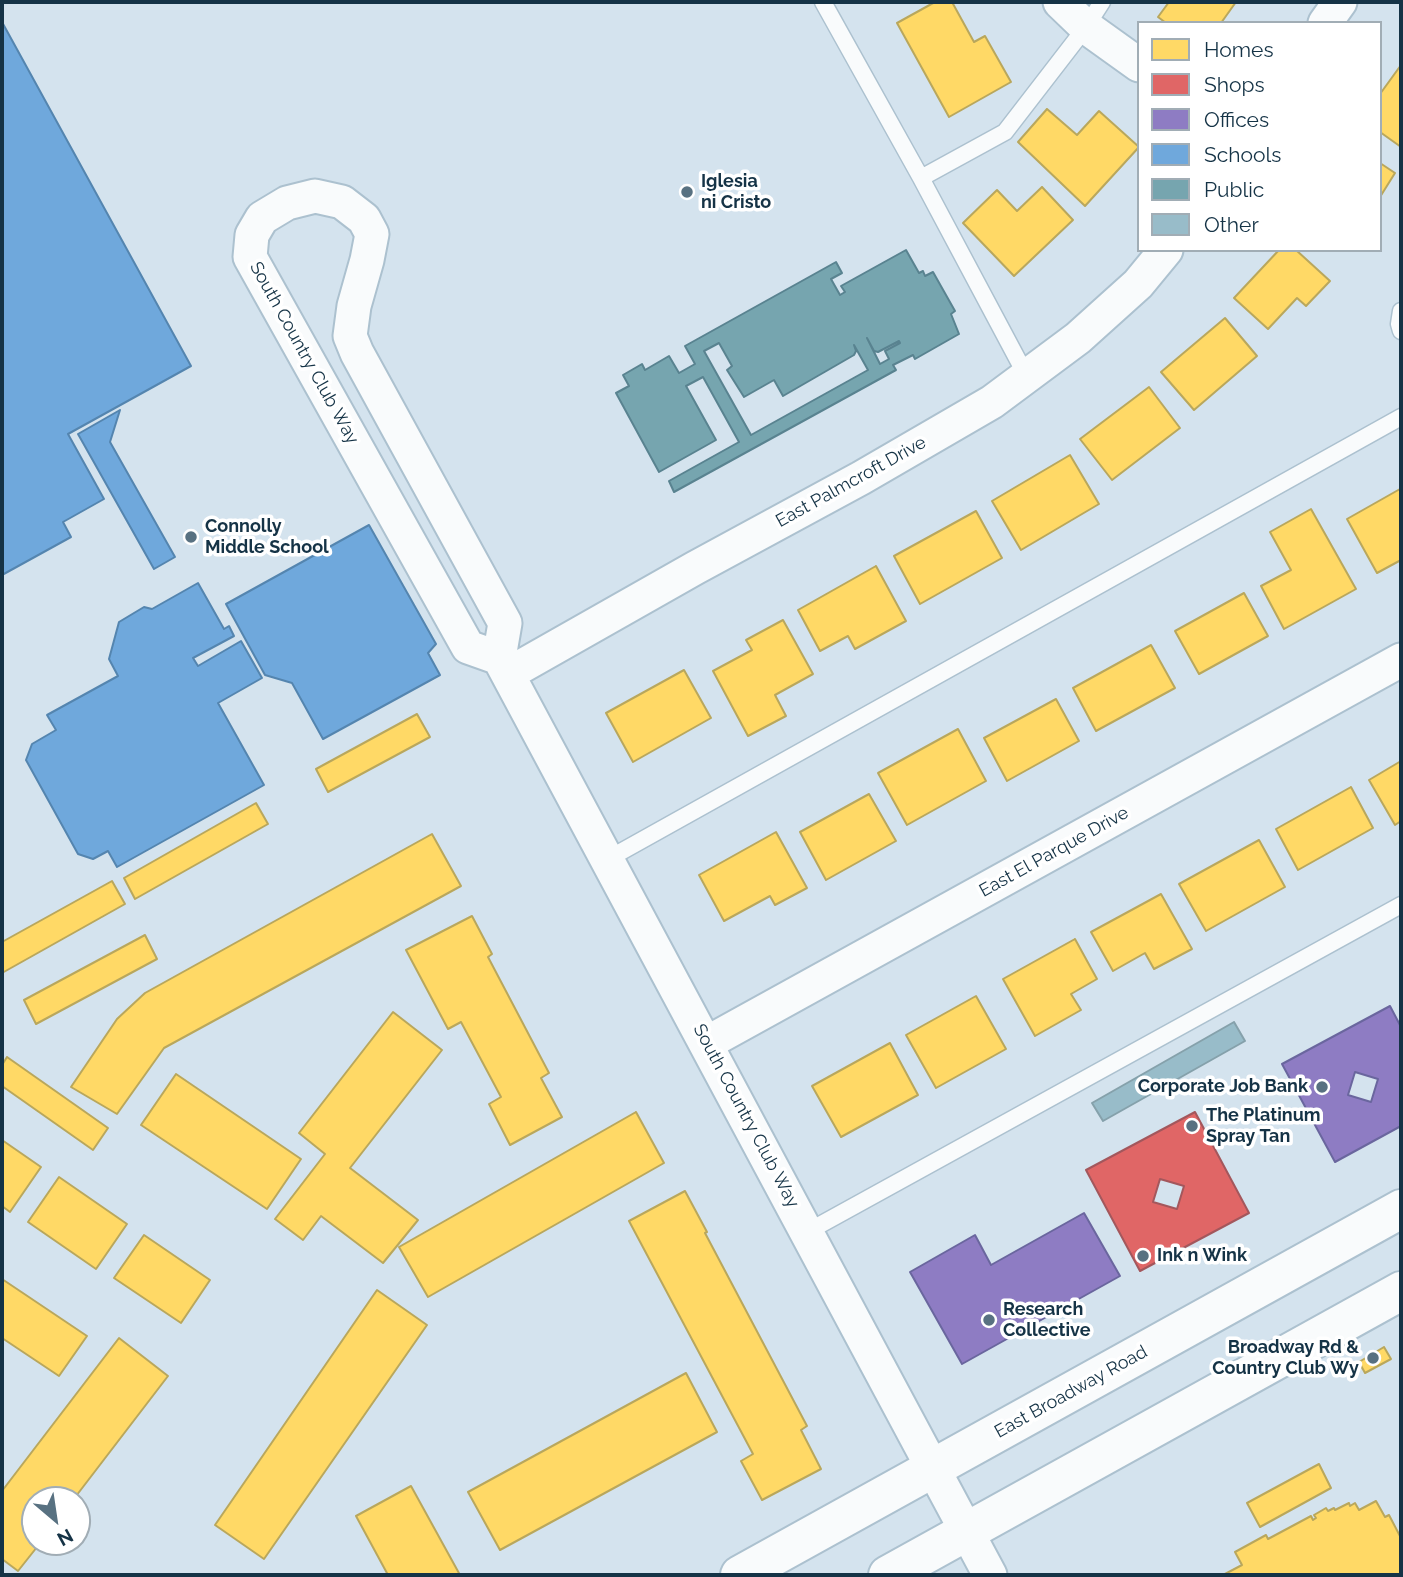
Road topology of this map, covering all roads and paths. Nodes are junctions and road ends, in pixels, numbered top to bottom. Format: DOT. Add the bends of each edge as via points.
graph roads {
  1 [pos="823,2"];
  2 [pos="1060,2"];
  3 [pos="1340,2"];
  4 [pos="1094,14"];
  5 [pos="1326,21"];
  6 [pos="1137,63"];
  7 [pos="921,178"];
  8 [pos="1165,252"];
  9 [pos="1401,311"];
  10 [pos="1401,331"];
  11 [pos="1027,377"];
  12 [pos="1401,417"];
  13 [pos="1401,660"];
  14 [pos="504,666"];
  15 [pos="608,859"];
  16 [pos="1401,905"];
  17 [pos="707,1044"];
  18 [pos="1401,1209"];
  19 [pos="807,1232"];
  20 [pos="1401,1291"];
  21 [pos="933,1468"];
  22 [pos="966,1532"];
  23 [pos="740,1575"];
  24 [pos="888,1575"];
  25 [pos="990,1575"];
  1 -- 7 [label="lane"];
  2 -- 4 [label="street"];
  3 -- 5 [label="street"];
  4 -- 6 [label="street"];
  4 -- 7 [label="lane" via="1005,132"];
  7 -- 11 [label="lane"];
  8 -- 11 [label="street, East Palmcroft Drive" via="1138,284"];
  9 -- 10 [label="lane"];
  11 -- 14 [label="street, East Palmcroft Drive" via="861,478"];
  12 -- 15 [label="lane"];
  13 -- 17 [label="street, East El Parque Drive"];
  14 -- 14 [label="street, South Country Club Way" via="505,623 351,336 372,234 364,219 342,202 315,196 287,203 262,218 252,236 250,257 468,647"];
  14 -- 15 [label="street, South Country Club Way"];
  15 -- 17 [label="street, South Country Club Way"];
  16 -- 19 [label="lane"];
  17 -- 19 [label="street, South Country Club Way"];
  18 -- 21 [label="main road, East Broadway Road"];
  19 -- 21 [label="street, South Country Club Way"];
  20 -- 22 [label="main road"];
  21 -- 22 [label="street, South Country Club Way"];
  21 -- 23 [label="main road, East Broadway Road"];
  22 -- 24 [label="main road"];
  22 -- 25 [label="street, South Country Club Way"];
}
